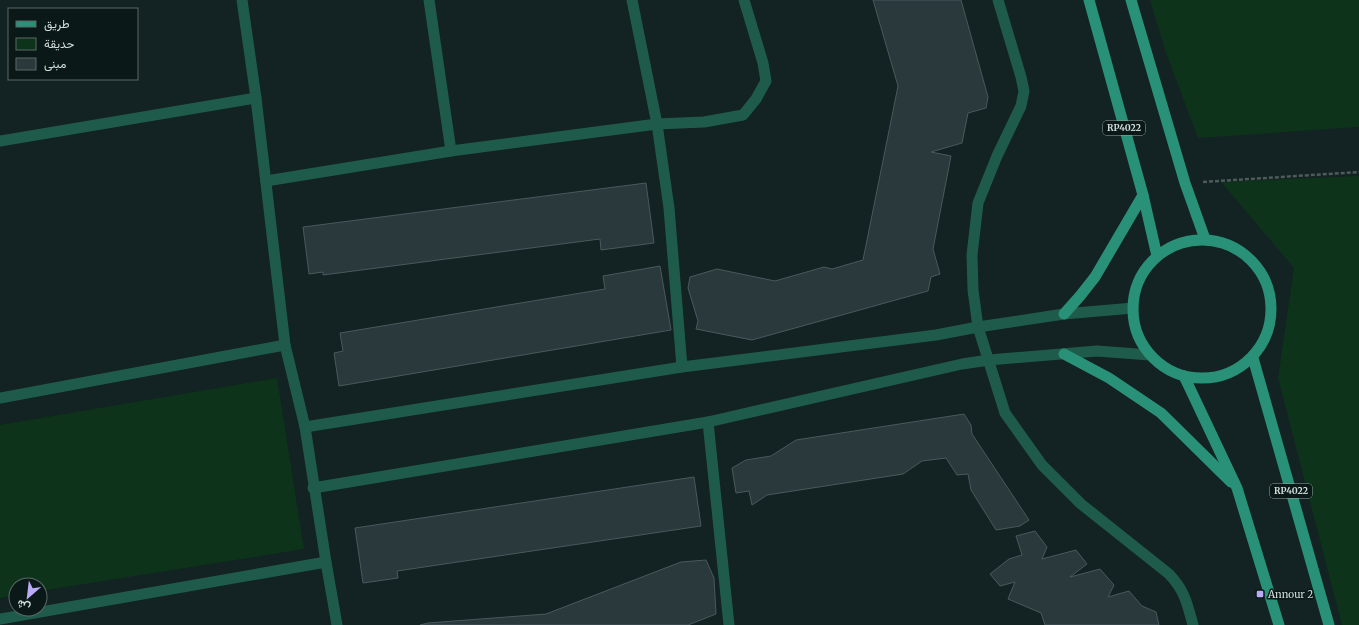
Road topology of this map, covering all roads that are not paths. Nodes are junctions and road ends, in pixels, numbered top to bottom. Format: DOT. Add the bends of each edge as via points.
graph roads {
  1 [pos="242,0"];
  2 [pos="429,0"];
  3 [pos="632,0"];
  4 [pos="744,0"];
  5 [pos="998,0"];
  6 [pos="1089,0"];
  7 [pos="1131,0"];
  8 [pos="256,98"];
  9 [pos="657,124"];
  10 [pos="0,141"];
  11 [pos="451,151"];
  12 [pos="266,181"];
  13 [pos="1143,195"];
  14 [pos="1205,239"];
  15 [pos="1157,256"];
  16 [pos="1133,308"];
  17 [pos="1064,314"];
  18 [pos="978,327"];
  19 [pos="286,345"];
  20 [pos="1064,354"];
  21 [pos="1150,355"];
  22 [pos="1253,358"];
  23 [pos="989,360"];
  24 [pos="682,367"];
  25 [pos="1184,376"];
  26 [pos="0,398"];
  27 [pos="708,422"];
  28 [pos="305,427"];
  29 [pos="313,488"];
  30 [pos="1237,488"];
  31 [pos="326,562"];
  32 [pos="0,619"];
  33 [pos="337,625"];
  34 [pos="729,625"];
  35 [pos="1193,625"];
  36 [pos="1279,625"];
  37 [pos="1329,625"];
  1 -- 8 [label="street"];
  2 -- 11 [label="street"];
  3 -- 9 [label="street"];
  4 -- 9 [label="street" via="763,62 766,81 756,99 743,115 704,122"];
  5 -- 18 [label="street" via="1024,91 1022,106 997,156 978,203 972,255"];
  6 -- 13 [label="main road, RP4022"];
  7 -- 14 [label="main road" via="1185,183"];
  8 -- 10 [label="street"];
  8 -- 12 [label="street"];
  9 -- 11 [label="street"];
  9 -- 24 [label="street" via="669,208"];
  11 -- 12 [label="street"];
  12 -- 19 [label="street"];
  13 -- 15 [label="main road, RP4022"];
  13 -- 17 [label="main road" via="1095,277"];
  14 -- 15 [label="main road" via="1182,242"];
  14 -- 22 [label="main road" via="1228,244 1247,256 1262,273 1271,294 1272,317 1266,339"];
  15 -- 16 [label="main road" via="1140,277"];
  16 -- 17 [label="street"];
  16 -- 21 [label="main road" via="1134,325 1140,341"];
  17 -- 18 [label="street"];
  18 -- 23 [label="street"];
  18 -- 24 [label="street" via="936,336"];
  19 -- 26 [label="street"];
  19 -- 28 [label="street"];
  20 -- 21 [label="street" via="1097,351"];
  20 -- 23 [label="street"];
  20 -- 30 [label="main road" via="1108,378 1161,413"];
  21 -- 25 [label="main road" via="1171,371"];
  22 -- 25 [label="main road" via="1221,377 1204,379"];
  22 -- 37 [label="main road, RP4022"];
  23 -- 27 [label="street"];
  23 -- 35 [label="street" via="1005,413 1042,465 1081,504 1169,574 1186,597"];
  24 -- 28 [label="street"];
  25 -- 30 [label="main road"];
  27 -- 29 [label="street"];
  27 -- 34 [label="street"];
  28 -- 29 [label="street"];
  29 -- 31 [label="street"];
  30 -- 36 [label="main road"];
  31 -- 32 [label="street"];
  31 -- 33 [label="street"];
}
